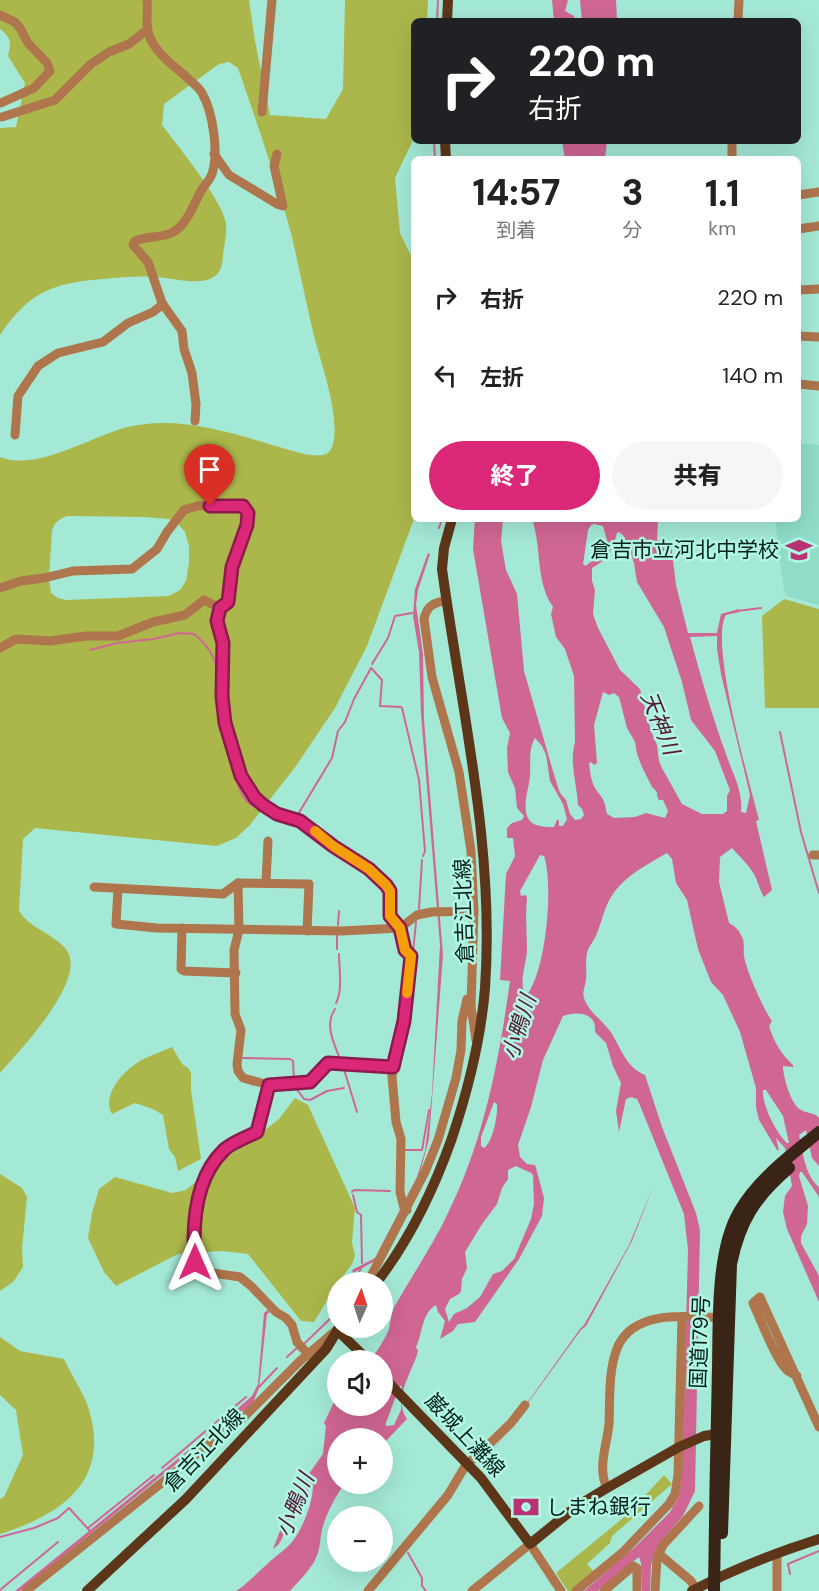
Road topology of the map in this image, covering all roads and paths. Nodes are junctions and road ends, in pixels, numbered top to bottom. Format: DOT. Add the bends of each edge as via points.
graph roads {
  1 [pos="147,0"];
  2 [pos="272,0"];
  3 [pos="448,0"];
  4 [pos="739,0"];
  5 [pos="0,15"];
  6 [pos="447,18"];
  7 [pos="738,18"];
  8 [pos="148,29"];
  9 [pos="1,103"];
  10 [pos="262,112"];
  11 [pos="2,117"];
  12 [pos="214,154"];
  13 [pos="277,154"];
  14 [pos="819,192"];
  15 [pos="801,195"];
  16 [pos="819,226"];
  17 [pos="801,229"];
  18 [pos="819,289"];
  19 [pos="801,290"];
  20 [pos="163,304"];
  21 [pos="801,336"];
  22 [pos="819,337"];
  23 [pos="801,384"];
  24 [pos="819,386"];
  25 [pos="195,421"];
  26 [pos="15,435"];
  27 [pos="451,522"];
  28 [pos="0,588"];
  29 [pos="447,600"];
  30 [pos="220,608"];
  31 [pos="0,648"];
  32 [pos="268,841"];
  33 [pos="266,882"];
  34 [pos="238,883"];
  35 [pos="94,887"];
  36 [pos="118,889"];
  37 [pos="474,911"];
  38 [pos="182,928"];
  39 [pos="400,928"];
  40 [pos="239,930"];
  41 [pos="307,931"];
  42 [pos="236,973"];
  43 [pos="472,988"];
  44 [pos="477,1044"];
  45 [pos="393,1067"];
  46 [pos="269,1085"];
  47 [pos="819,1132"];
  48 [pos="819,1143"];
  49 [pos="407,1210"];
  50 [pos="735,1229"];
  51 [pos="373,1272"];
  52 [pos="385,1272"];
  53 [pos="683,1317"];
  54 [pos="719,1318"];
  55 [pos="330,1338"];
  56 [pos="335,1338"];
  57 [pos="347,1338"];
  58 [pos="358,1350"];
  59 [pos="308,1354"];
  60 [pos="797,1376"];
  61 [pos="393,1387"];
  62 [pos="525,1405"];
  63 [pos="819,1427"];
  64 [pos="715,1434"];
  65 [pos="680,1447"];
  66 [pos="465,1461"];
  67 [pos="607,1488"];
  68 [pos="699,1506"];
  69 [pos="819,1539"];
  70 [pos="530,1544"];
  71 [pos="623,1552"];
  72 [pos="777,1553"];
  73 [pos="659,1554"];
  74 [pos="635,1567"];
  75 [pos="656,1568"];
  76 [pos="717,1582"];
  77 [pos="694,1590"];
  78 [pos="26,1591"];
  79 [pos="87,1591"];
  80 [pos="368,1591"];
  81 [pos="472,1591"];
  82 [pos="561,1591"];
  83 [pos="576,1591"];
  84 [pos="604,1591"];
  85 [pos="637,1591"];
  86 [pos="655,1591"];
  87 [pos="721,1591"];
  88 [pos="777,1591"];
  1 -- 8 [label="street"];
  2 -- 10 [label="street"];
  3 -- 6 [label="main road"];
  4 -- 7 [label="street"];
  5 -- 9 [label="street" via="15,22 50,68 34,88"];
  8 -- 11 [label="street" via="91,64 51,103"];
  8 -- 12 [label="street" via="159,52 198,87 206,100 214,128"];
  12 -- 13 [label="street" via="229,175 284,206 274,166"];
  12 -- 20 [label="street" via="212,175 181,225 166,235 134,243 148,262"];
  14 -- 15 [label="street"];
  16 -- 17 [label="street"];
  18 -- 19 [label="street"];
  20 -- 25 [label="street" via="182,331 192,372"];
  20 -- 26 [label="street" via="103,342 58,353 38,366 18,396"];
  21 -- 22 [label="street"];
  23 -- 24 [label="street"];
  27 -- 29 [label="main road, 倉吉江北線" via="442,569"];
  28 -- 30 [label="street" via="73,571 132,569 157,549 184,510 243,506 248,513 247,525 232,567 228,602"];
  29 -- 37 [label="street" via="430,605 424,618 432,677 459,772 471,851"];
  29 -- 44 [label="main road, 倉吉江北線" via="484,868 487,952"];
  30 -- 31 [label="street" via="204,600 185,615 118,636 16,639"];
  30 -- 39 [label="street" via="217,621 223,643 225,723 241,776 263,805 300,821 386,885 390,891 390,916"];
  32 -- 33 [label="street"];
  33 -- 34 [label="street"];
  33 -- 41 [label="street" via="309,884"];
  34 -- 36 [label="street" via="223,894"];
  34 -- 40 [label="street"];
  35 -- 36 [label="street"];
  36 -- 38 [label="street" via="116,924"];
  37 -- 39 [label="street" via="417,915"];
  37 -- 43 [label="street"];
  38 -- 40 [label="street"];
  38 -- 42 [label="street" via="181,969"];
  39 -- 41 [label="street"];
  39 -- 45 [label="street" via="405,950 411,956 404,1021"];
  40 -- 41 [label="street"];
  40 -- 42 [label="street" via="234,950"];
  42 -- 46 [label="street" via="235,1014 242,1030 238,1071 243,1077"];
  43 -- 44 [label="street"];
  43 -- 49 [label="street" via="462,1021 461,1050 446,1116"];
  44 -- 52 [label="main road, 倉吉江北線" via="442,1166"];
  45 -- 46 [label="street" via="328,1063 310,1082"];
  45 -- 49 [label="street" via="394,1108 401,1139 400,1192"];
  46 -- 59 [label="street" via="257,1132 225,1149 201,1186 195,1219 195,1262 206,1272 236,1276 251,1287 292,1325 297,1342"];
  47 -- 50 [label="highway, 国道179号" via="764,1179 746,1200"];
  48 -- 50 [label="highway, 国道179号" via="758,1198"];
  49 -- 51 [label="street"];
  50 -- 54 [label="highway, 国道179号"];
  53 -- 54 [label="street"];
  53 -- 65 [label="street"];
  53 -- 67 [label="street" via="636,1326 618,1348 602,1469"];
  54 -- 64 [label="highway, 国道179号"];
  55 -- 59 [label="street"];
  56 -- 79 [label="main road, 倉吉江北線" via="186,1499"];
  57 -- 58 [label="main road"];
  59 -- 78 [label="street" via="241,1420"];
  60 -- 60 [label="street" via="787,1371 762,1323 753,1303 760,1297"];
  60 -- 63 [label="street"];
  61 -- 66 [label="main road, 巌城上灘線"];
  62 -- 66 [label="street" via="476,1457"];
  64 -- 65 [label="main road"];
  64 -- 76 [label="highway, 国道179号"];
  65 -- 67 [label="main road"];
  65 -- 71 [label="street" via="677,1483 669,1504"];
  66 -- 70 [label="main road, 巌城上灘線"];
  66 -- 80 [label="street" via="448,1495"];
  67 -- 70 [label="main road" via="577,1506"];
  68 -- 73 [label="street"];
  69 -- 72 [label="main road"];
  70 -- 81 [label="street"];
  70 -- 82 [label="street"];
  71 -- 74 [label="street"];
  71 -- 83 [label="street"];
  72 -- 76 [label="main road"];
  72 -- 88 [label="street"];
  73 -- 75 [label="street"];
  73 -- 77 [label="street" via="691,1581"];
  74 -- 75 [label="street"];
  74 -- 84 [label="street"];
  74 -- 85 [label="street"];
  75 -- 86 [label="street"];
  76 -- 77 [label="main road"];
  76 -- 87 [label="highway, 国道179号"];
}
